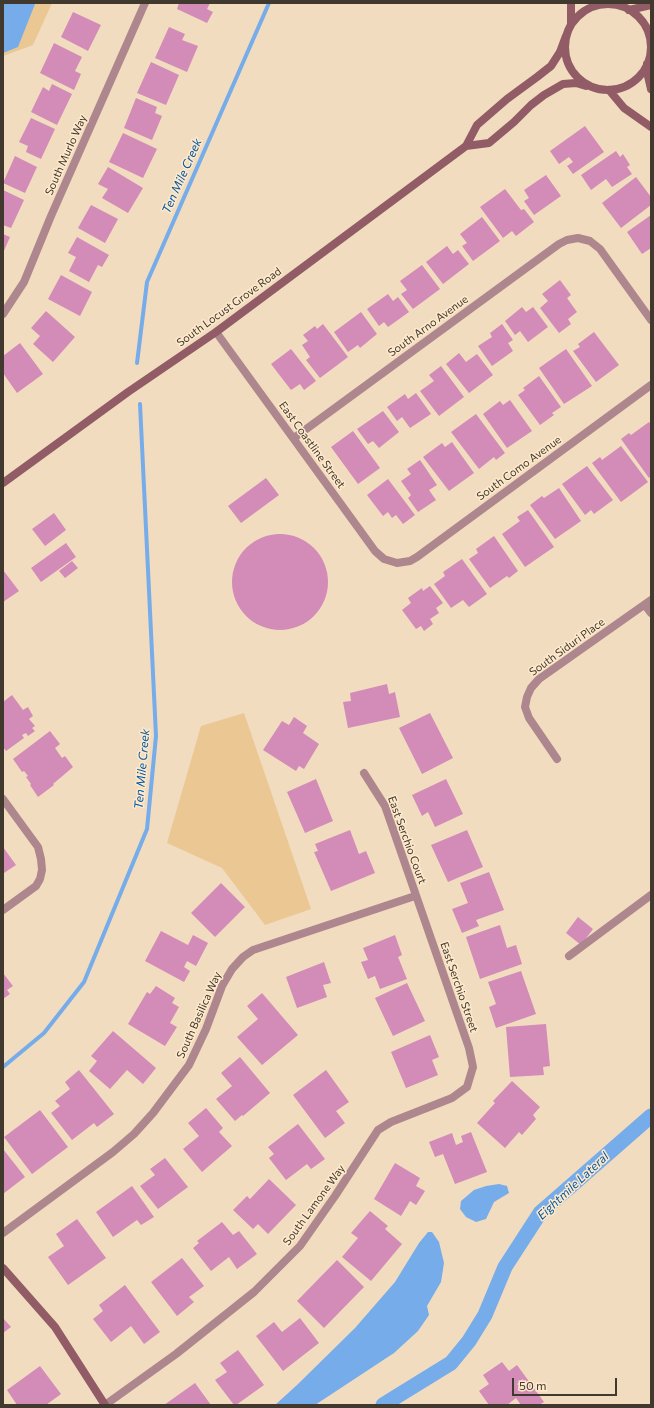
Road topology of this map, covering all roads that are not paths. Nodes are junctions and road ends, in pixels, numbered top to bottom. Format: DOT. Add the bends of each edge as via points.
graph roads {
  1 [pos="145,3"];
  2 [pos="571,3"];
  3 [pos="617,4"];
  4 [pos="651,5"];
  5 [pos="629,10"];
  6 [pos="571,25"];
  7 [pos="566,36"];
  8 [pos="651,53"];
  9 [pos="648,63"];
  10 [pos="590,87"];
  11 [pos="651,89"];
  12 [pos="609,90"];
  13 [pos="651,127"];
  14 [pos="466,146"];
  15 [pos="3,314"];
  16 [pos="651,320"];
  17 [pos="216,332"];
  18 [pos="651,385"];
  19 [pos="294,438"];
  20 [pos="3,482"];
  21 [pos="397,563"];
  22 [pos="648,602"];
  23 [pos="651,613"];
  24 [pos="557,759"];
  25 [pos="364,773"];
  26 [pos="3,799"];
  27 [pos="651,895"];
  28 [pos="415,896"];
  29 [pos="3,910"];
  30 [pos="569,956"];
  31 [pos="467,1087"];
  32 [pos="3,1233"];
  33 [pos="3,1268"];
  34 [pos="105,1405"];
  1 -- 15 [label="street, South Murlo Way" via="24,282"];
  2 -- 6 [label="main road"];
  3 -- 5 [label="main road"];
  3 -- 6 [label="main road" via="590,8 579,15"];
  4 -- 5 [label="main road"];
  5 -- 8 [label="main road" via="646,29"];
  6 -- 7 [label="main road"];
  7 -- 10 [label="main road" via="564,49 567,62 573,73"];
  7 -- 14 [label="main road, South Locust Grove Road" via="551,66 477,125"];
  8 -- 9 [label="main road"];
  9 -- 11 [label="main road"];
  9 -- 12 [label="main road" via="635,80 623,87"];
  10 -- 12 [label="main road"];
  10 -- 14 [label="main road, South Locust Grove Road" via="563,84 531,105 489,143"];
  12 -- 13 [label="main road" via="624,108"];
  14 -- 17 [label="main road, South Locust Grove Road"];
  16 -- 19 [label="street, South Arno Avenue" via="600,249 590,241 578,238 567,240"];
  17 -- 19 [label="street, East Coastline Street"];
  17 -- 20 [label="main road, South Locust Grove Road"];
  18 -- 21 [label="street, South Como Avenue" via="418,557"];
  19 -- 21 [label="street, East Coastline Street" via="375,552 384,560"];
  22 -- 23 [label="street"];
  22 -- 24 [label="street, South Siduri Place" via="539,679 531,688 525,707 529,718"];
  25 -- 28 [label="street, East Serchio Court" via="385,806"];
  26 -- 29 [label="street" via="38,847 42,859 42,870 36,886"];
  27 -- 30 [label="street"];
  28 -- 31 [label="street, East Serchio Street" via="469,1048 473,1067"];
  28 -- 32 [label="street, South Basilica Way" via="253,950 242,957 222,986 189,1065 153,1113 113,1152"];
  31 -- 34 [label="street, South Lamone Way" via="452,1098 391,1122 378,1130 300,1246 254,1292 176,1354"];
  33 -- 34 [label="main road" via="55,1327"];
}
